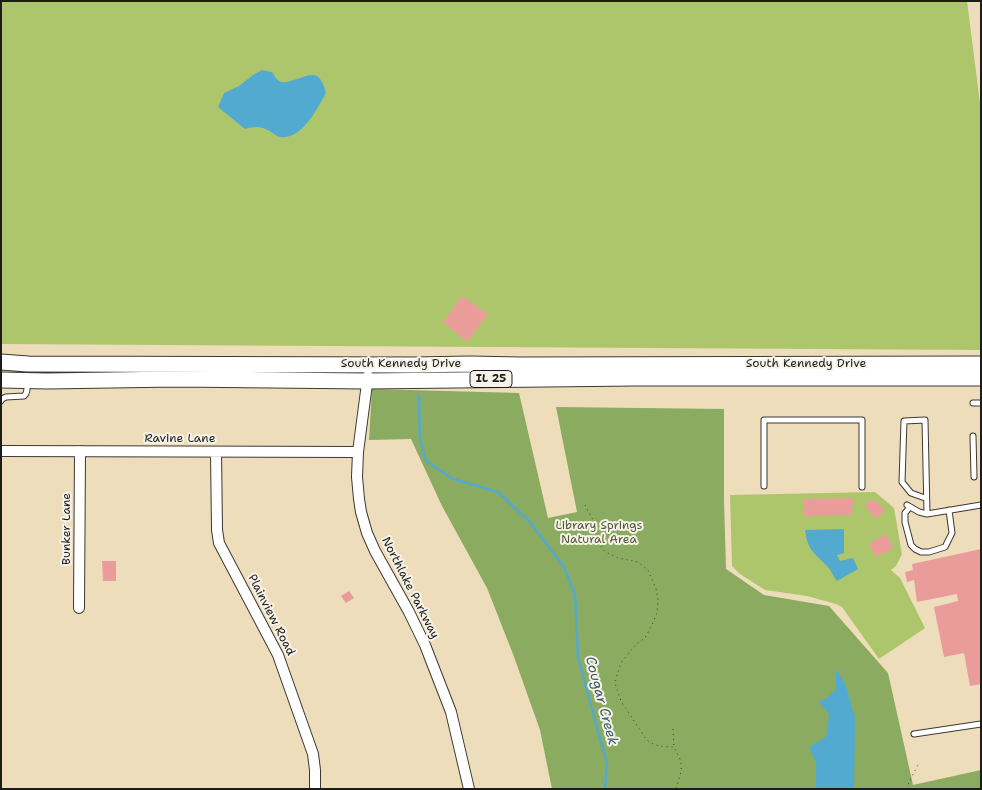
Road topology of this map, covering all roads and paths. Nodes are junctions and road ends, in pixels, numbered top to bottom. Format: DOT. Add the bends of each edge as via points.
graph roads {
  1 [pos="1,362"];
  2 [pos="981,364"];
  3 [pos="369,365"];
  4 [pos="981,378"];
  5 [pos="1,380"];
  6 [pos="27,380"];
  7 [pos="367,381"];
  8 [pos="1,401"];
  9 [pos="972,403"];
  10 [pos="981,403"];
  11 [pos="973,436"];
  12 [pos="80,450"];
  13 [pos="1,451"];
  14 [pos="216,452"];
  15 [pos="358,452"];
  16 [pos="974,477"];
  17 [pos="764,486"];
  18 [pos="862,487"];
  19 [pos="926,498"];
  20 [pos="586,505"];
  21 [pos="981,505"];
  22 [pos="949,510"];
  23 [pos="927,514"];
  24 [pos="79,608"];
  25 [pos="981,724"];
  26 [pos="673,729"];
  27 [pos="914,734"];
  28 [pos="674,748"];
  29 [pos="919,763"];
  30 [pos="315,789"];
  31 [pos="469,789"];
  32 [pos="676,789"];
  33 [pos="907,789"];
  1 -- 3 [label="main road, South Kennedy Drive / IL 25"];
  2 -- 3 [label="main road, South Kennedy Drive / IL 25"];
  3 -- 7 [label="street, Northlake Parkway"];
  4 -- 7 [label="main road, South Kennedy Drive / IL 25"];
  5 -- 6 [label="main road, South Kennedy Drive / IL 25"];
  6 -- 7 [label="main road, South Kennedy Drive / IL 25"];
  6 -- 8 [label="lane" via="26,395 6,397"];
  7 -- 15 [label="street, Northlake Parkway"];
  9 -- 10 [label="lane"];
  11 -- 16 [label="lane"];
  12 -- 13 [label="street, Ravine Lane"];
  12 -- 14 [label="street, Ravine Lane"];
  12 -- 24 [label="street, Bunker Lane"];
  14 -- 15 [label="street, Ravine Lane"];
  14 -- 30 [label="street, Plainview Road" via="220,543 278,655 313,754"];
  15 -- 31 [label="street, Northlake Parkway" via="359,499 365,526 375,551 426,645 451,712"];
  17 -- 18 [label="lane" via="764,420 862,420"];
  19 -- 19 [label="lane" via="925,420 904,420 902,482 911,493"];
  19 -- 23 [label="lane"];
  20 -- 28 [label="path" via="594,522 597,541 604,551 638,562 648,570 656,589 657,613 652,626 621,663 615,682 620,701 650,744"];
  21 -- 22 [label="lane"];
  22 -- 23 [label="lane"];
  22 -- 23 [label="lane" via="952,533 945,547 921,552 911,545 904,522 905,513 908,506"];
  25 -- 27 [label="lane"];
  26 -- 28 [label="path"];
  28 -- 32 [label="path" via="682,766"];
  29 -- 33 [label="path"];
}
